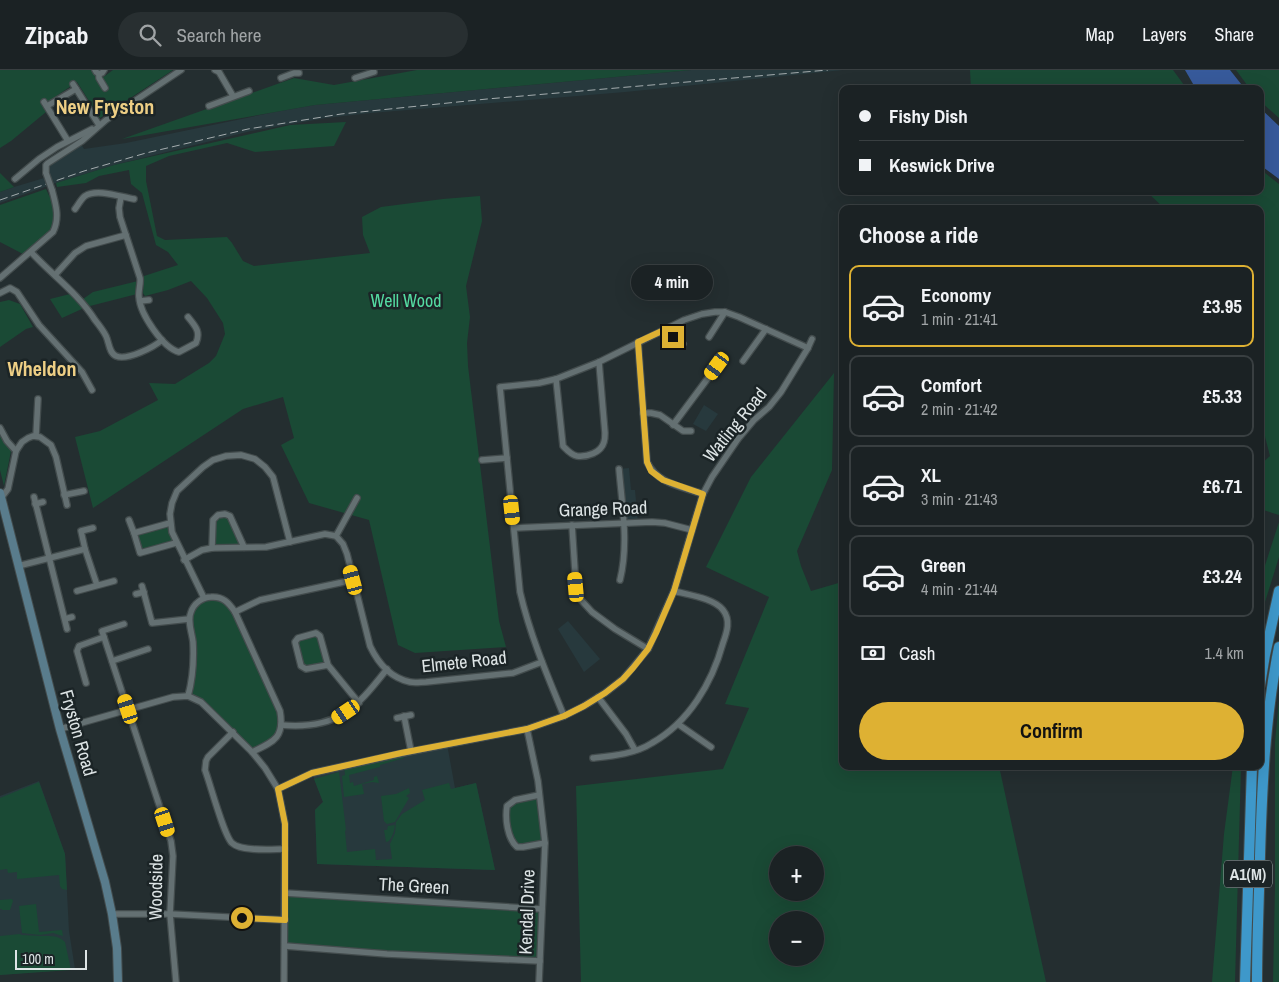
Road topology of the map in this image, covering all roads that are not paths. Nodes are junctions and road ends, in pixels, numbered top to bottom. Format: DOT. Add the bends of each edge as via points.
graph roads {
  1 [pos="181,70"];
  2 [pos="381,70"];
  3 [pos="102,71"];
  4 [pos="220,71"];
  5 [pos="373,71"];
  6 [pos="296,72"];
  7 [pos="281,78"];
  8 [pos="355,78"];
  9 [pos="105,88"];
  10 [pos="249,91"];
  11 [pos="233,96"];
  12 [pos="209,106"];
  13 [pos="98,126"];
  14 [pos="68,141"];
  15 [pos="15,179"];
  16 [pos="82,189"];
  17 [pos="86,196"];
  18 [pos="121,197"];
  19 [pos="134,199"];
  20 [pos="75,210"];
  21 [pos="126,235"];
  22 [pos="31,252"];
  23 [pos="55,276"];
  24 [pos="0,278"];
  25 [pos="0,293"];
  26 [pos="149,300"];
  27 [pos="140,301"];
  28 [pos="725,312"];
  29 [pos="188,317"];
  30 [pos="766,329"];
  31 [pos="664,330"];
  32 [pos="709,337"];
  33 [pos="812,339"];
  34 [pos="162,340"];
  35 [pos="638,342"];
  36 [pos="682,344"];
  37 [pos="808,348"];
  38 [pos="743,361"];
  39 [pos="599,362"];
  40 [pos="717,366"];
  41 [pos="556,379"];
  42 [pos="92,390"];
  43 [pos="38,399"];
  44 [pos="643,413"];
  45 [pos="673,425"];
  46 [pos="0,428"];
  47 [pos="691,431"];
  48 [pos="36,436"];
  49 [pos="16,451"];
  50 [pos="507,458"];
  51 [pos="482,460"];
  52 [pos="619,469"];
  53 [pos="84,491"];
  54 [pos="703,494"];
  55 [pos="1,495"];
  56 [pos="64,495"];
  57 [pos="357,498"];
  58 [pos="43,502"];
  59 [pos="66,505"];
  60 [pos="128,520"];
  61 [pos="624,522"];
  62 [pos="170,523"];
  63 [pos="572,525"];
  64 [pos="93,528"];
  65 [pos="514,528"];
  66 [pos="692,530"];
  67 [pos="134,533"];
  68 [pos="336,536"];
  69 [pos="290,542"];
  70 [pos="176,543"];
  71 [pos="244,547"];
  72 [pos="212,548"];
  73 [pos="85,549"];
  74 [pos="49,558"];
  75 [pos="184,560"];
  76 [pos="18,566"];
  77 [pos="353,580"];
  78 [pos="620,580"];
  79 [pos="114,581"];
  80 [pos="97,585"];
  81 [pos="77,591"];
  82 [pos="674,591"];
  83 [pos="1279,591"];
  84 [pos="136,594"];
  85 [pos="204,598"];
  86 [pos="235,612"];
  87 [pos="72,617"];
  88 [pos="189,619"];
  89 [pos="65,620"];
  90 [pos="124,624"];
  91 [pos="67,629"];
  92 [pos="103,634"];
  93 [pos="1279,647"];
  94 [pos="148,649"];
  95 [pos="648,649"];
  96 [pos="112,661"];
  97 [pos="1264,661"];
  98 [pos="542,662"];
  99 [pos="328,665"];
  100 [pos="387,670"];
  101 [pos="86,682"];
  102 [pos="188,696"];
  103 [pos="598,697"];
  104 [pos="359,702"];
  105 [pos="128,709"];
  106 [pos="564,716"];
  107 [pos="397,718"];
  108 [pos="678,724"];
  109 [pos="281,725"];
  110 [pos="60,728"];
  111 [pos="527,729"];
  112 [pos="232,732"];
  113 [pos="711,747"];
  114 [pos="635,750"];
  115 [pos="411,751"];
  116 [pos="252,752"];
  117 [pos="593,758"];
  118 [pos="1252,770"];
  119 [pos="278,789"];
  120 [pos="539,795"];
  121 [pos="545,843"];
  122 [pos="285,849"];
  123 [pos="285,893"];
  124 [pos="542,908"];
  125 [pos="112,914"];
  126 [pos="170,914"];
  127 [pos="285,920"];
  128 [pos="285,946"];
  129 [pos="540,960"];
  130 [pos="118,982"];
  131 [pos="176,982"];
  132 [pos="284,982"];
  133 [pos="539,982"];
  134 [pos="1245,982"];
  135 [pos="1257,982"];
  1 -- 13 [label="street"];
  2 -- 5 [label="street"];
  3 -- 9 [label="street" via="99,78"];
  4 -- 11 [label="street"];
  5 -- 8 [label="street"];
  6 -- 7 [label="street"];
  10 -- 11 [label="street"];
  11 -- 12 [label="street"];
  13 -- 14 [label="street"];
  13 -- 14 [label="street" via="75,86 46,104"];
  13 -- 22 [label="street, bridge" via="46,165 56,204 56,227"];
  14 -- 15 [label="street"];
  16 -- 17 [label="street"];
  17 -- 18 [label="street" via="103,193"];
  17 -- 20 [label="street"];
  18 -- 19 [label="street"];
  18 -- 21 [label="street" via="119,208"];
  21 -- 23 [label="street" via="86,246 75,253"];
  21 -- 27 [label="street" via="140,278"];
  22 -- 23 [label="street"];
  22 -- 24 [label="street"];
  23 -- 34 [label="street" via="89,310 115,356 126,357 148,350"];
  25 -- 42 [label="street" via="10,288 17,292 40,325 82,372"];
  26 -- 27 [label="street"];
  27 -- 34 [label="street" via="146,318"];
  28 -- 30 [label="street"];
  28 -- 31 [label="street" via="702,314"];
  28 -- 32 [label="street"];
  29 -- 34 [label="street" via="199,336 196,343 179,352 173,351"];
  30 -- 37 [label="street"];
  30 -- 38 [label="street"];
  31 -- 35 [label="street"];
  31 -- 36 [label="street"];
  33 -- 37 [label="street, Watling Road"];
  35 -- 39 [label="street"];
  35 -- 44 [label="street"];
  37 -- 54 [label="street, Watling Road" via="781,392 738,439"];
  39 -- 41 [label="street"];
  39 -- 41 [label="street" via="605,433 601,449 594,454 577,456 563,446"];
  40 -- 45 [label="street"];
  41 -- 50 [label="street" via="500,387"];
  43 -- 48 [label="street"];
  44 -- 45 [label="street" via="660,415"];
  44 -- 54 [label="street" via="647,462 651,471 663,480"];
  45 -- 47 [label="street" via="683,431"];
  46 -- 49 [label="street"];
  48 -- 49 [label="street" via="22,442"];
  48 -- 56 [label="street" via="51,445"];
  49 -- 55 [label="street" via="8,488"];
  50 -- 51 [label="street"];
  50 -- 65 [label="street"];
  52 -- 61 [label="street"];
  53 -- 56 [label="street"];
  54 -- 66 [label="street, Watling Road"];
  55 -- 76 [label="street, Fryston Road"];
  56 -- 59 [label="street"];
  57 -- 68 [label="street"];
  58 -- 74 [label="street" via="35,500"];
  60 -- 67 [label="street"];
  61 -- 63 [label="street, Grange Road"];
  61 -- 66 [label="street, Grange Road" via="665,523"];
  61 -- 78 [label="street" via="625,555"];
  62 -- 67 [label="street"];
  62 -- 69 [label="street" via="177,491 213,460 241,455 255,459 273,477"];
  62 -- 70 [label="street"];
  63 -- 65 [label="street, Grange Road"];
  63 -- 95 [label="street" via="576,587 581,600 615,629"];
  64 -- 73 [label="street" via="81,530"];
  65 -- 98 [label="street" via="520,592"];
  66 -- 82 [label="street, Watling Road"];
  67 -- 70 [label="street" via="140,553"];
  68 -- 69 [label="street" via="325,534"];
  68 -- 77 [label="street, Elmete Road" via="347,554"];
  69 -- 71 [label="street"];
  70 -- 75 [label="street"];
  71 -- 72 [label="street"];
  71 -- 72 [label="street" via="230,516 225,514 213,520"];
  72 -- 75 [label="street"];
  73 -- 74 [label="street"];
  73 -- 80 [label="street"];
  74 -- 76 [label="street"];
  74 -- 89 [label="street"];
  75 -- 85 [label="street"];
  76 -- 110 [label="street, Fryston Road"];
  77 -- 86 [label="street" via="260,600"];
  77 -- 100 [label="street, Elmete Road" via="370,646"];
  79 -- 80 [label="street"];
  80 -- 81 [label="street"];
  82 -- 95 [label="street, Watling Road"];
  82 -- 108 [label="street" via="710,600 719,606 728,627 710,680"];
  83 -- 97 [label="highway"];
  84 -- 88 [label="street" via="143,589 152,623"];
  85 -- 86 [label="street" via="225,600"];
  85 -- 88 [label="street" via="191,610"];
  86 -- 109 [label="street" via="280,711"];
  87 -- 89 [label="street"];
  88 -- 102 [label="street" via="194,663"];
  89 -- 91 [label="street"];
  90 -- 92 [label="street"];
  92 -- 96 [label="street, Woodside"];
  92 -- 101 [label="street" via="79,646 77,651"];
  93 -- 135 [label="highway, A1(M)" via="1266,738"];
  94 -- 96 [label="street"];
  95 -- 103 [label="street, Watling Road" via="623,679"];
  96 -- 105 [label="street, Woodside"];
  98 -- 100 [label="street, Elmete Road" via="513,673 426,682 402,679"];
  98 -- 106 [label="street"];
  99 -- 99 [label="street" via="320,636 316,633 298,638 295,642 301,666 306,670"];
  99 -- 104 [label="street"];
  100 -- 104 [label="street"];
  102 -- 105 [label="street"];
  102 -- 112 [label="street" via="201,702"];
  103 -- 106 [label="street, Watling Road"];
  103 -- 114 [label="street"];
  104 -- 109 [label="street" via="325,723"];
  105 -- 110 [label="street"];
  105 -- 126 [label="street, Woodside" via="173,849"];
  106 -- 111 [label="street, Watling Road"];
  107 -- 115 [label="street" via="408,716"];
  108 -- 113 [label="street"];
  108 -- 114 [label="street" via="651,744"];
  109 -- 116 [label="street" via="270,744"];
  110 -- 125 [label="street, Fryston Road"];
  111 -- 115 [label="street, Watling Road"];
  111 -- 120 [label="street, Kendal Drive"];
  112 -- 116 [label="street"];
  112 -- 122 [label="street" via="208,757 205,765 226,833 232,843 241,847"];
  114 -- 117 [label="street"];
  115 -- 119 [label="street, Watling Road" via="312,773"];
  116 -- 119 [label="street"];
  118 -- 134 [label="highway, A1(M)"];
  119 -- 122 [label="street" via="285,824"];
  120 -- 121 [label="street, Kendal Drive"];
  120 -- 121 [label="street, Kendal Drive" via="515,800 507,806 506,815 512,842 517,847"];
  121 -- 124 [label="street, Kendal Drive"];
  122 -- 123 [label="street"];
  123 -- 124 [label="street, The Green"];
  123 -- 127 [label="street"];
  124 -- 129 [label="street, Kendal Drive"];
  125 -- 126 [label="street"];
  125 -- 130 [label="street, Fryston Road"];
  126 -- 127 [label="street"];
  126 -- 131 [label="street, Woodside"];
  127 -- 128 [label="street"];
  128 -- 129 [label="street"];
  128 -- 132 [label="street"];
  129 -- 133 [label="street, Kendal Drive"];
}
